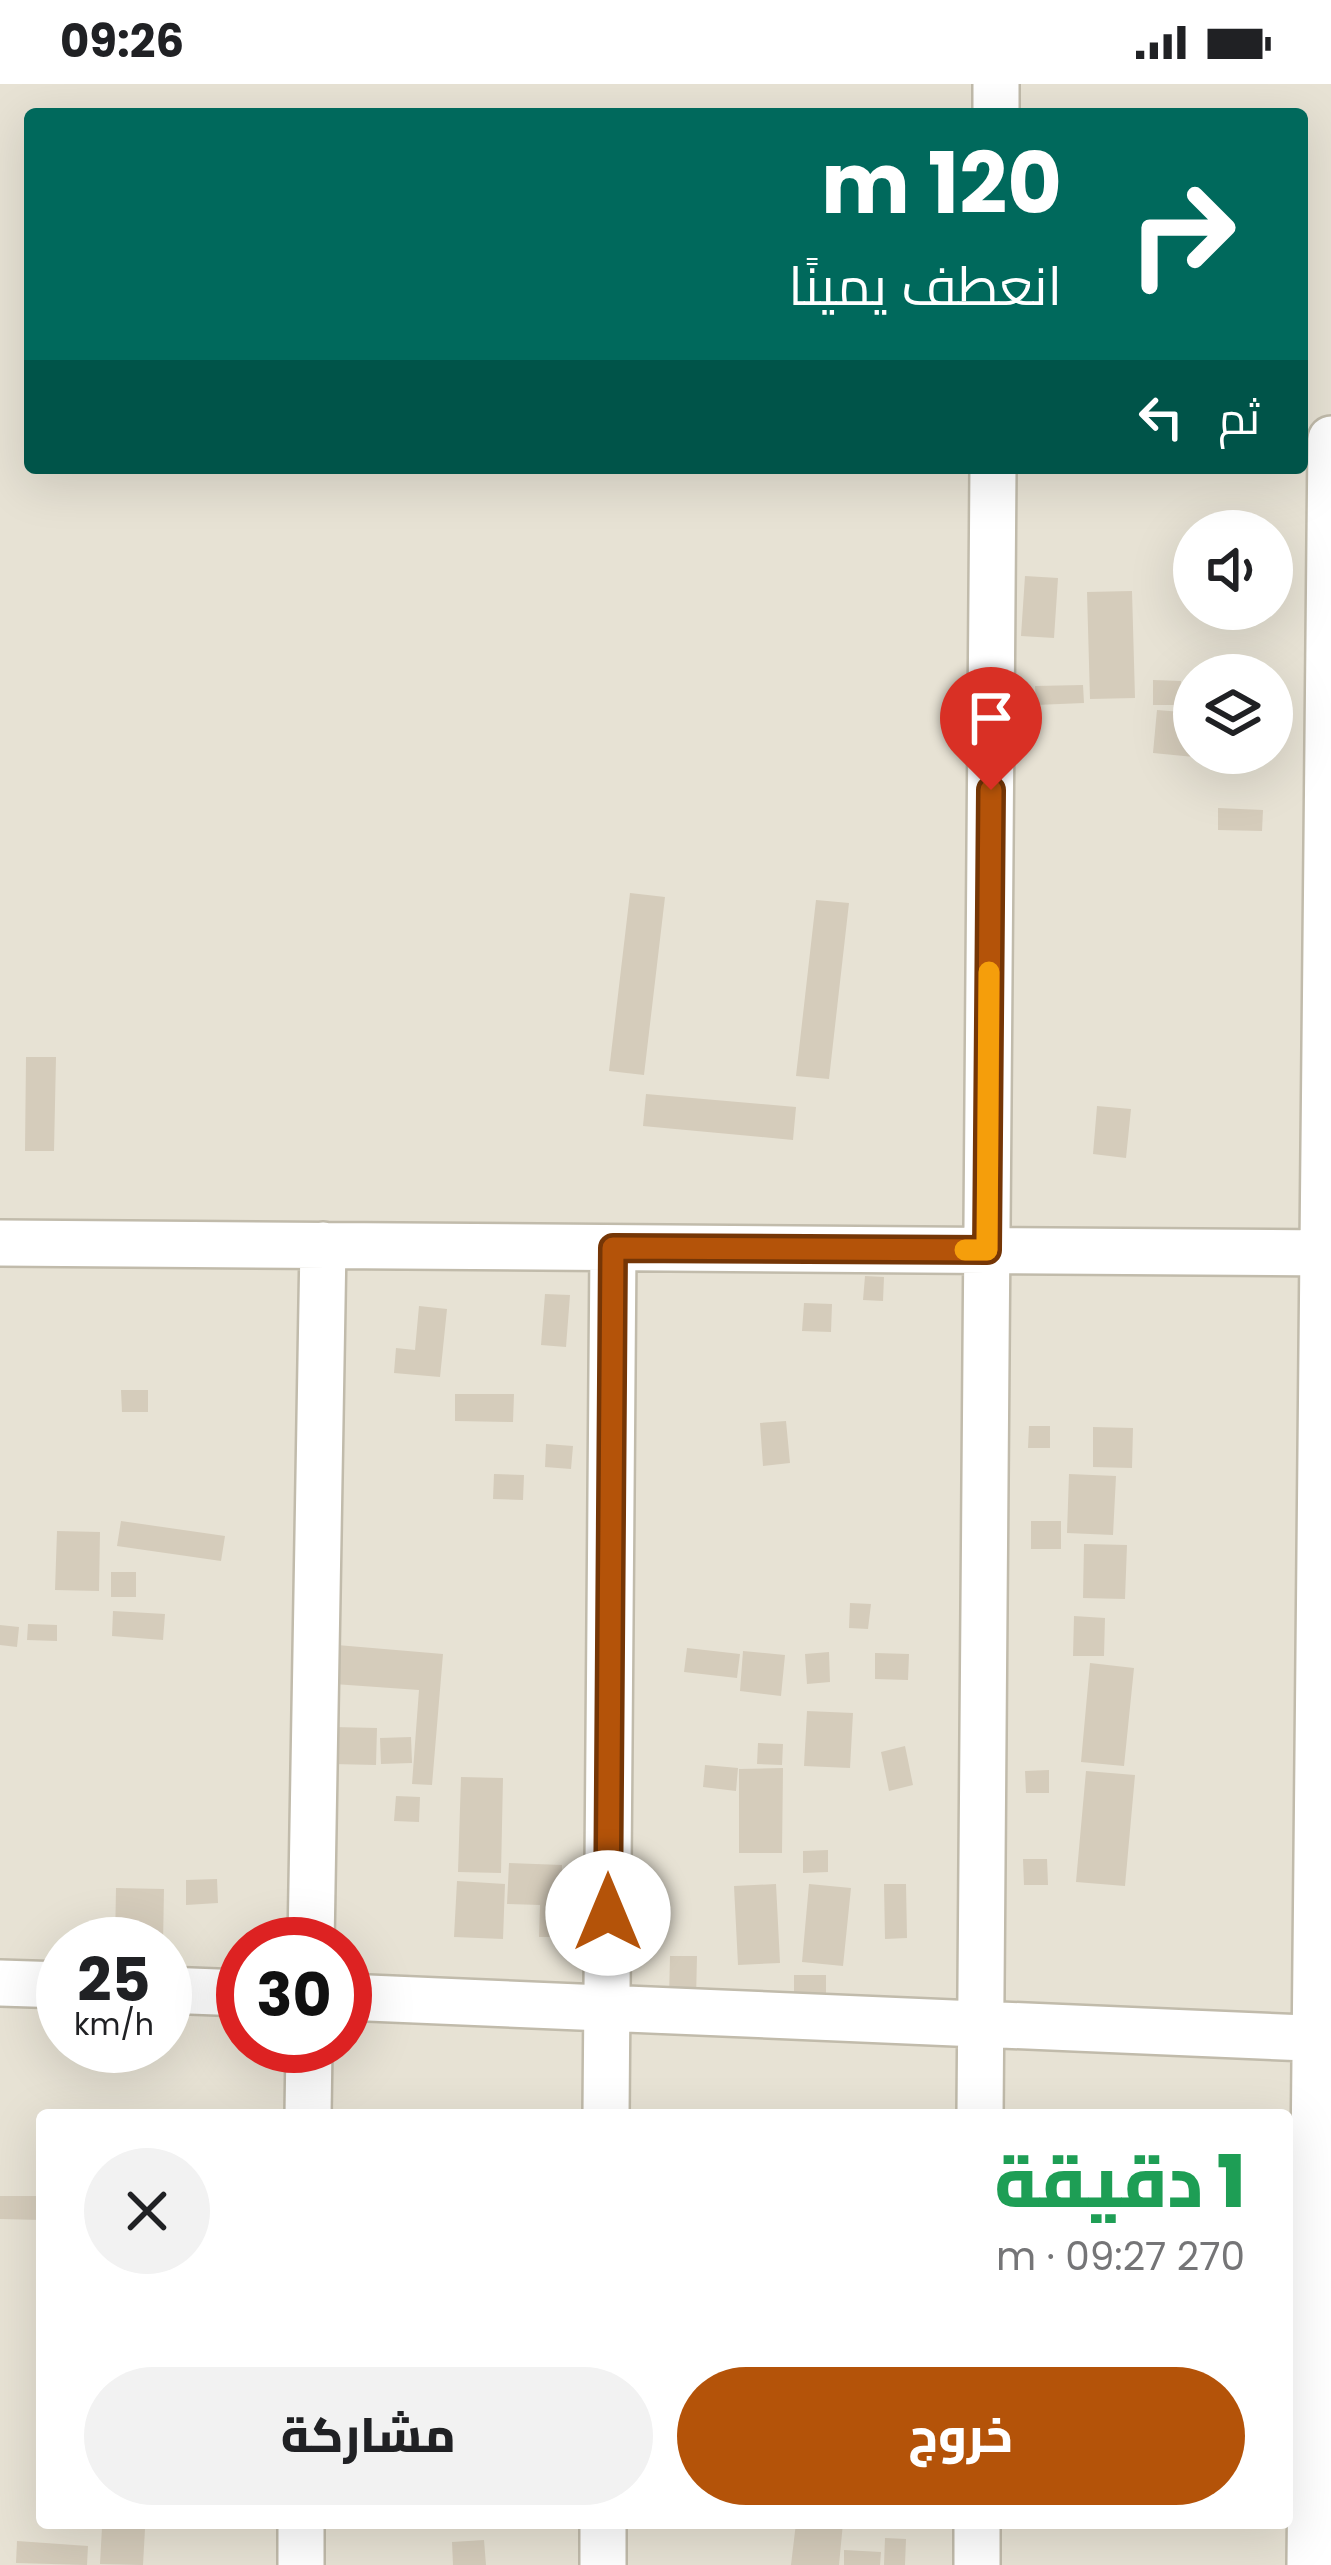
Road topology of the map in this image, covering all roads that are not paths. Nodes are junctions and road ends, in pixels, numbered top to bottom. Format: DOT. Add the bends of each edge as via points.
graph roads {
  1 [pos="1331,439"];
  2 [pos="993,474"];
  3 [pos="0,1243"];
  4 [pos="323,1245"];
  5 [pos="613,1248"];
  6 [pos="987,1250"];
  7 [pos="1327,1253"];
  8 [pos="311,1917"];
  9 [pos="0,1983"];
  10 [pos="36,1984"];
  11 [pos="372,1998"];
  12 [pos="607,2008"];
  13 [pos="981,2024"];
  14 [pos="1323,2038"];
  15 [pos="309,2073"];
  16 [pos="308,2109"];
  17 [pos="606,2109"];
  18 [pos="980,2109"];
  19 [pos="301,2529"];
  20 [pos="603,2529"];
  21 [pos="977,2529"];
  22 [pos="301,2565"];
  23 [pos="603,2565"];
  24 [pos="977,2565"];
  25 [pos="1310,2565"];
  1 -- 7 [label="street"];
  2 -- 6 [label="street"];
  3 -- 4 [label="street"];
  4 -- 5 [label="street"];
  4 -- 8 [label="street"];
  5 -- 6 [label="street"];
  5 -- 12 [label="street"];
  6 -- 7 [label="street"];
  6 -- 13 [label="street"];
  7 -- 14 [label="street"];
  9 -- 10 [label="street"];
  11 -- 12 [label="street"];
  12 -- 13 [label="street"];
  12 -- 17 [label="street"];
  13 -- 14 [label="street"];
  13 -- 18 [label="street"];
  14 -- 25 [label="street"];
  15 -- 16 [label="street"];
  19 -- 22 [label="street"];
  20 -- 23 [label="street"];
  21 -- 24 [label="street"];
}
